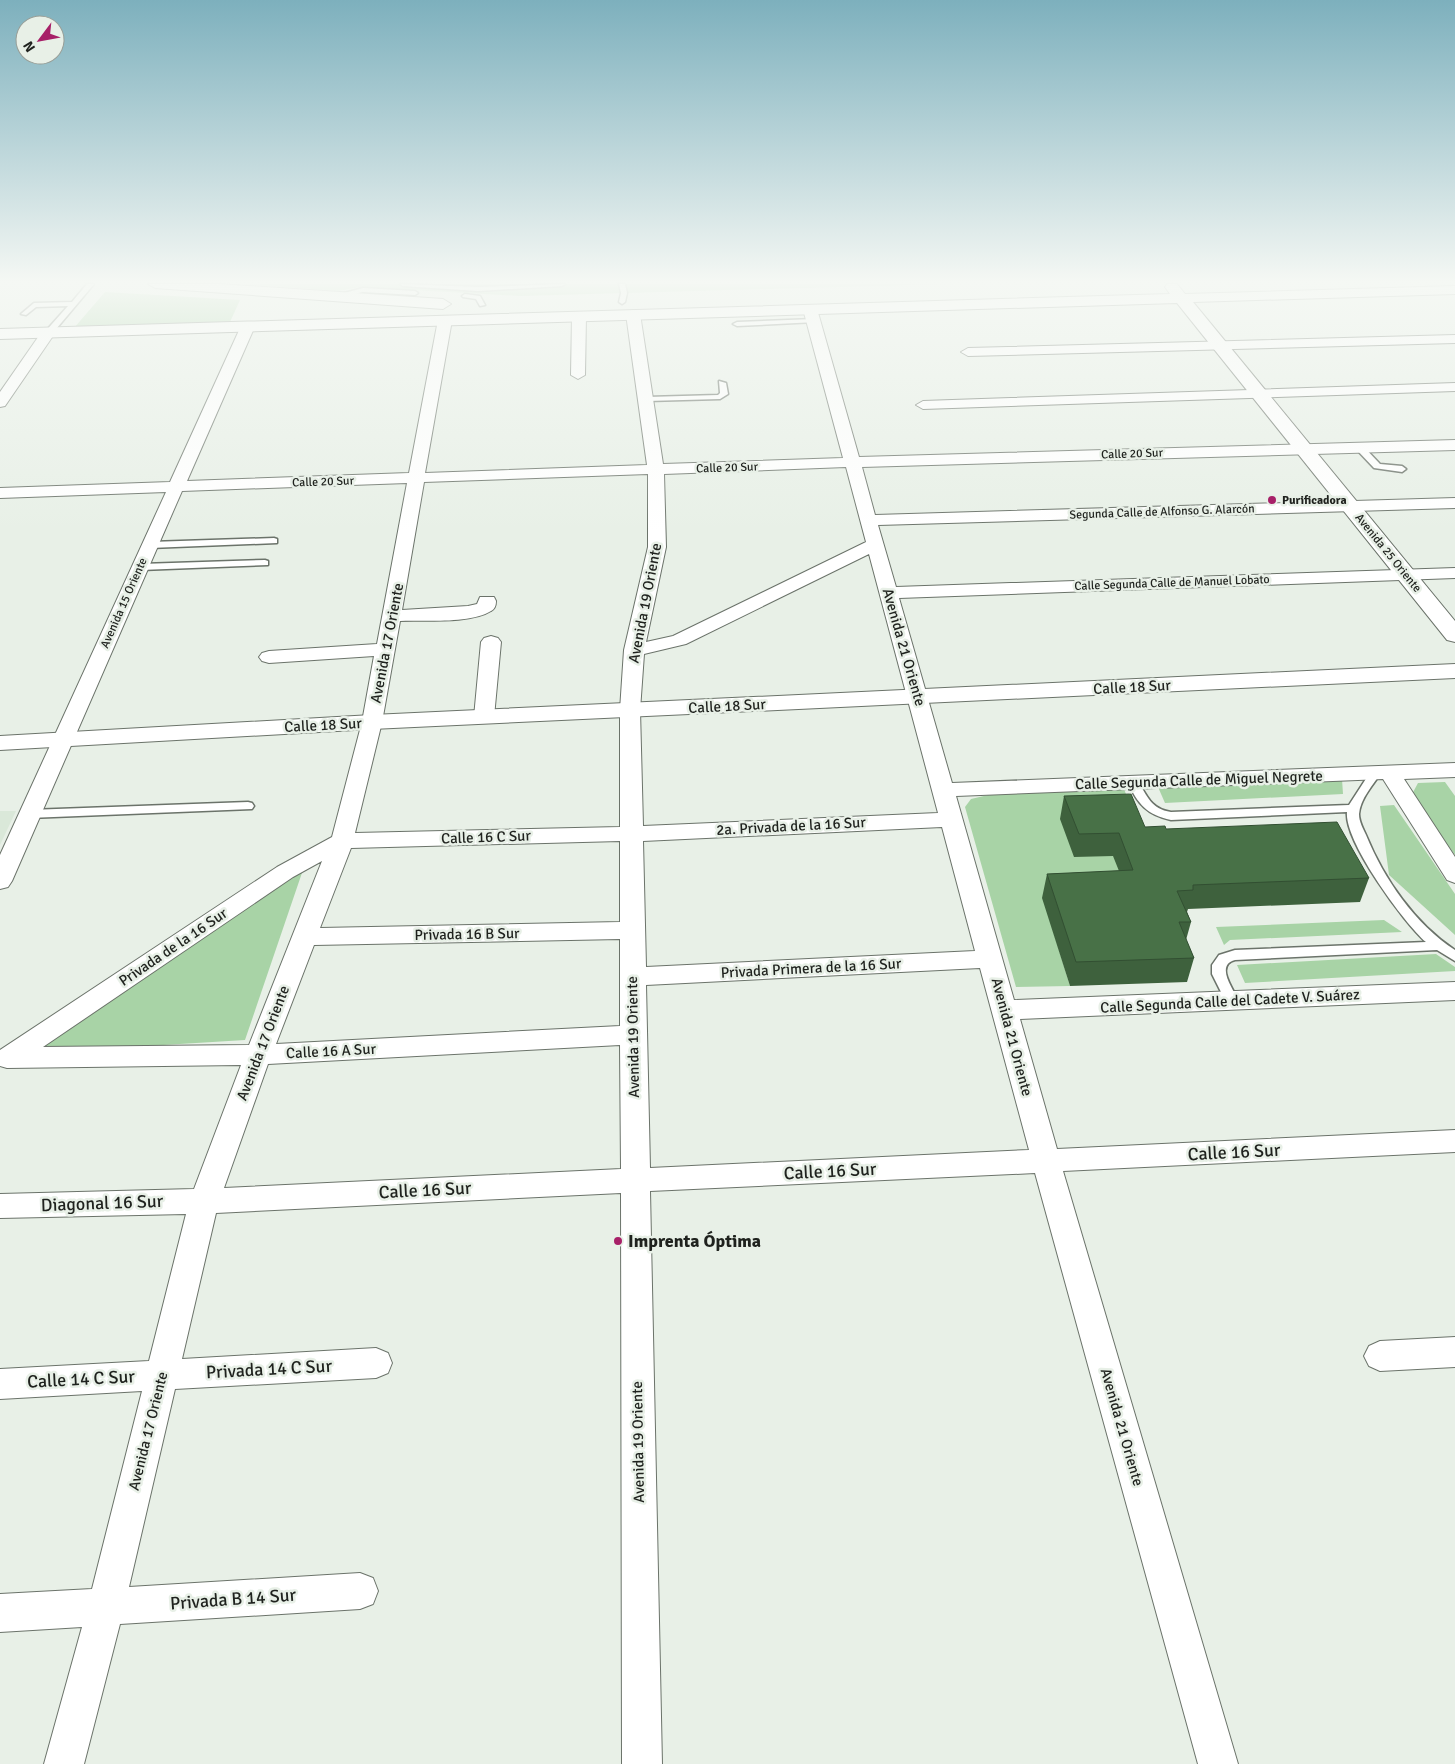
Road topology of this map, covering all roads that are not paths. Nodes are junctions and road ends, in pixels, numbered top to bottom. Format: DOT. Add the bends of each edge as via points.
graph roads {
  1 [pos="25,366"];
  2 [pos="230,366"];
  3 [pos="437,366"];
  4 [pos="578,366"];
  5 [pos="642,366"];
  6 [pos="826,366"];
  7 [pos="1236,366"];
  8 [pos="578,375"];
  9 [pos="722,383"];
  10 [pos="1455,387"];
  11 [pos="1258,394"];
  12 [pos="647,400"];
  13 [pos="0,402"];
  14 [pos="923,405"];
  15 [pos="1455,445"];
  16 [pos="1359,447"];
  17 [pos="1303,448"];
  18 [pos="853,462"];
  19 [pos="1402,469"];
  20 [pos="655,471"];
  21 [pos="417,478"];
  22 [pos="176,487"];
  23 [pos="0,493"];
  24 [pos="1455,503"];
  25 [pos="1350,506"];
  26 [pos="872,532"];
  27 [pos="274,541"];
  28 [pos="150,545"];
  29 [pos="265,563"];
  30 [pos="140,567"];
  31 [pos="1455,572"];
  32 [pos="1406,574"];
  33 [pos="889,593"];
  34 [pos="487,600"];
  35 [pos="393,616"];
  36 [pos="1455,635"];
  37 [pos="491,642"];
  38 [pos="386,648"];
  39 [pos="634,650"];
  40 [pos="270,656"];
  41 [pos="1455,672"];
  42 [pos="918,697"];
  43 [pos="630,710"];
  44 [pos="484,717"];
  45 [pos="372,722"];
  46 [pos="63,739"];
  47 [pos="0,743"];
  48 [pos="1455,770"];
  49 [pos="1383,773"];
  50 [pos="1134,783"];
  51 [pos="944,790"];
  52 [pos="248,806"];
  53 [pos="1353,808"];
  54 [pos="30,814"];
  55 [pos="952,819"];
  56 [pos="630,834"];
  57 [pos="342,841"];
  58 [pos="1454,872"];
  59 [pos="0,881"];
  60 [pos="631,930"];
  61 [pos="304,937"];
  62 [pos="1436,946"];
  63 [pos="1455,956"];
  64 [pos="990,959"];
  65 [pos="632,977"];
  66 [pos="1455,990"];
  67 [pos="1232,1001"];
  68 [pos="1005,1010"];
  69 [pos="632,1035"];
  70 [pos="258,1055"];
  71 [pos="4,1059"];
  72 [pos="1455,1141"];
  73 [pos="1046,1161"];
  74 [pos="635,1180"];
  75 [pos="204,1201"];
  76 [pos="0,1206"];
  77 [pos="1455,1352"];
  78 [pos="1380,1356"];
  79 [pos="376,1363"];
  80 [pos="162,1374"];
  81 [pos="0,1384"];
  82 [pos="360,1591"];
  83 [pos="106,1607"];
  84 [pos="0,1613"];
  85 [pos="64,1764"];
  86 [pos="642,1764"];
  87 [pos="1218,1764"];
  1 -- 13 [label="street"];
  2 -- 22 [label="street, Avenida 15 Oriente"];
  3 -- 21 [label="street, Avenida 17 Oriente"];
  4 -- 8 [label="street"];
  5 -- 12 [label="street, Avenida 19 Oriente"];
  6 -- 18 [label="street, Avenida 21 Oriente"];
  7 -- 11 [label="main road, Avenida 25 Oriente"];
  9 -- 12 [label="lane" via="724,394 720,397"];
  10 -- 11 [label="street"];
  11 -- 14 [label="street"];
  11 -- 17 [label="main road, Avenida 25 Oriente"];
  12 -- 20 [label="street, Avenida 19 Oriente"];
  15 -- 16 [label="street, Calle 20 Sur"];
  16 -- 17 [label="street, Calle 20 Sur"];
  16 -- 19 [label="lane" via="1377,466"];
  17 -- 18 [label="street, Calle 20 Sur"];
  17 -- 25 [label="main road, Avenida 25 Oriente"];
  18 -- 20 [label="street, Calle 20 Sur"];
  18 -- 26 [label="street, Avenida 21 Oriente"];
  20 -- 21 [label="street, Calle 20 Sur"];
  20 -- 39 [label="street, Avenida 19 Oriente" via="657,547"];
  21 -- 22 [label="street, Calle 20 Sur"];
  21 -- 35 [label="street, Avenida 17 Oriente"];
  22 -- 23 [label="street, Calle 20 Sur"];
  22 -- 28 [label="street, Avenida 15 Oriente"];
  24 -- 25 [label="street, Segunda Calle de Alfonso G. Alarcón"];
  25 -- 26 [label="street, Segunda Calle de Alfonso G. Alarcón"];
  25 -- 32 [label="main road, Avenida 25 Oriente"];
  26 -- 33 [label="street, Avenida 21 Oriente"];
  26 -- 39 [label="street" via="679,640"];
  27 -- 28 [label="lane"];
  28 -- 30 [label="street, Avenida 15 Oriente"];
  29 -- 30 [label="lane"];
  30 -- 46 [label="street, Avenida 15 Oriente"];
  31 -- 32 [label="street, Calle Segunda Calle de Manuel Lobato"];
  32 -- 33 [label="street, Calle Segunda Calle de Manuel Lobato"];
  32 -- 36 [label="main road, Avenida 25 Oriente"];
  33 -- 42 [label="street, Avenida 21 Oriente"];
  34 -- 35 [label="street" via="486,607 470,612"];
  35 -- 38 [label="street, Avenida 17 Oriente"];
  37 -- 44 [label="street"];
  38 -- 40 [label="street"];
  38 -- 45 [label="street, Avenida 17 Oriente"];
  39 -- 43 [label="street, Avenida 19 Oriente"];
  41 -- 42 [label="main road, Calle 18 Sur"];
  42 -- 43 [label="main road, Calle 18 Sur"];
  42 -- 51 [label="street, Avenida 21 Oriente"];
  43 -- 44 [label="main road, Calle 18 Sur"];
  43 -- 56 [label="street, Avenida 19 Oriente"];
  44 -- 45 [label="main road, Calle 18 Sur"];
  45 -- 46 [label="main road, Calle 18 Sur"];
  45 -- 57 [label="street, Avenida 17 Oriente"];
  46 -- 47 [label="main road, Calle 18 Sur"];
  46 -- 54 [label="street, Avenida 15 Oriente"];
  48 -- 49 [label="street, Calle Segunda Calle de Miguel Negrete"];
  49 -- 50 [label="street, Calle Segunda Calle de Miguel Negrete"];
  49 -- 53 [label="lane"];
  49 -- 58 [label="street"];
  50 -- 51 [label="street, Calle Segunda Calle de Miguel Negrete"];
  50 -- 53 [label="lane" via="1142,803 1149,810 1171,816"];
  51 -- 55 [label="street, Avenida 21 Oriente"];
  52 -- 54 [label="lane"];
  53 -- 62 [label="lane" via="1353,822 1361,834 1362,844 1398,903"];
  54 -- 59 [label="street, Avenida 15 Oriente"];
  55 -- 56 [label="street, 2a. Privada de la 16 Sur"];
  55 -- 64 [label="street, Avenida 21 Oriente"];
  56 -- 57 [label="street, Calle 16 C Sur"];
  56 -- 60 [label="street, Avenida 19 Oriente"];
  57 -- 61 [label="street, Avenida 17 Oriente"];
  57 -- 71 [label="street, Privada de la 16 Sur" via="286,872"];
  60 -- 61 [label="street, Privada 16 B Sur"];
  60 -- 65 [label="street, Avenida 19 Oriente"];
  61 -- 70 [label="street, Avenida 17 Oriente"];
  62 -- 63 [label="lane"];
  62 -- 67 [label="lane" via="1235,955 1224,958 1218,965"];
  64 -- 65 [label="street, Privada Primera de la 16 Sur"];
  64 -- 68 [label="street, Avenida 21 Oriente"];
  65 -- 69 [label="street, Avenida 19 Oriente"];
  66 -- 67 [label="street, Calle Segunda Calle del Cadete V. Suárez"];
  67 -- 68 [label="street, Calle Segunda Calle del Cadete V. Suárez"];
  68 -- 73 [label="street, Avenida 21 Oriente"];
  69 -- 70 [label="street, Calle 16 A Sur"];
  69 -- 74 [label="street, Avenida 19 Oriente"];
  70 -- 71 [label="street, Calle 16 A Sur"];
  70 -- 75 [label="street, Avenida 17 Oriente"];
  72 -- 73 [label="street, Calle 16 Sur"];
  73 -- 74 [label="street, Calle 16 Sur"];
  73 -- 87 [label="street, Avenida 21 Oriente"];
  74 -- 75 [label="street, Calle 16 Sur"];
  74 -- 86 [label="street, Avenida 19 Oriente"];
  75 -- 76 [label="street, Diagonal 16 Sur"];
  75 -- 80 [label="street, Avenida 17 Oriente"];
  77 -- 78 [label="street"];
  79 -- 80 [label="street, Privada 14 C Sur"];
  80 -- 81 [label="street, Calle 14 C Sur"];
  80 -- 83 [label="street, Avenida 17 Oriente"];
  82 -- 83 [label="street, Privada B 14 Sur"];
  83 -- 84 [label="street, Privada B 14 Sur"];
  83 -- 85 [label="street, Avenida 17 Oriente"];
}
